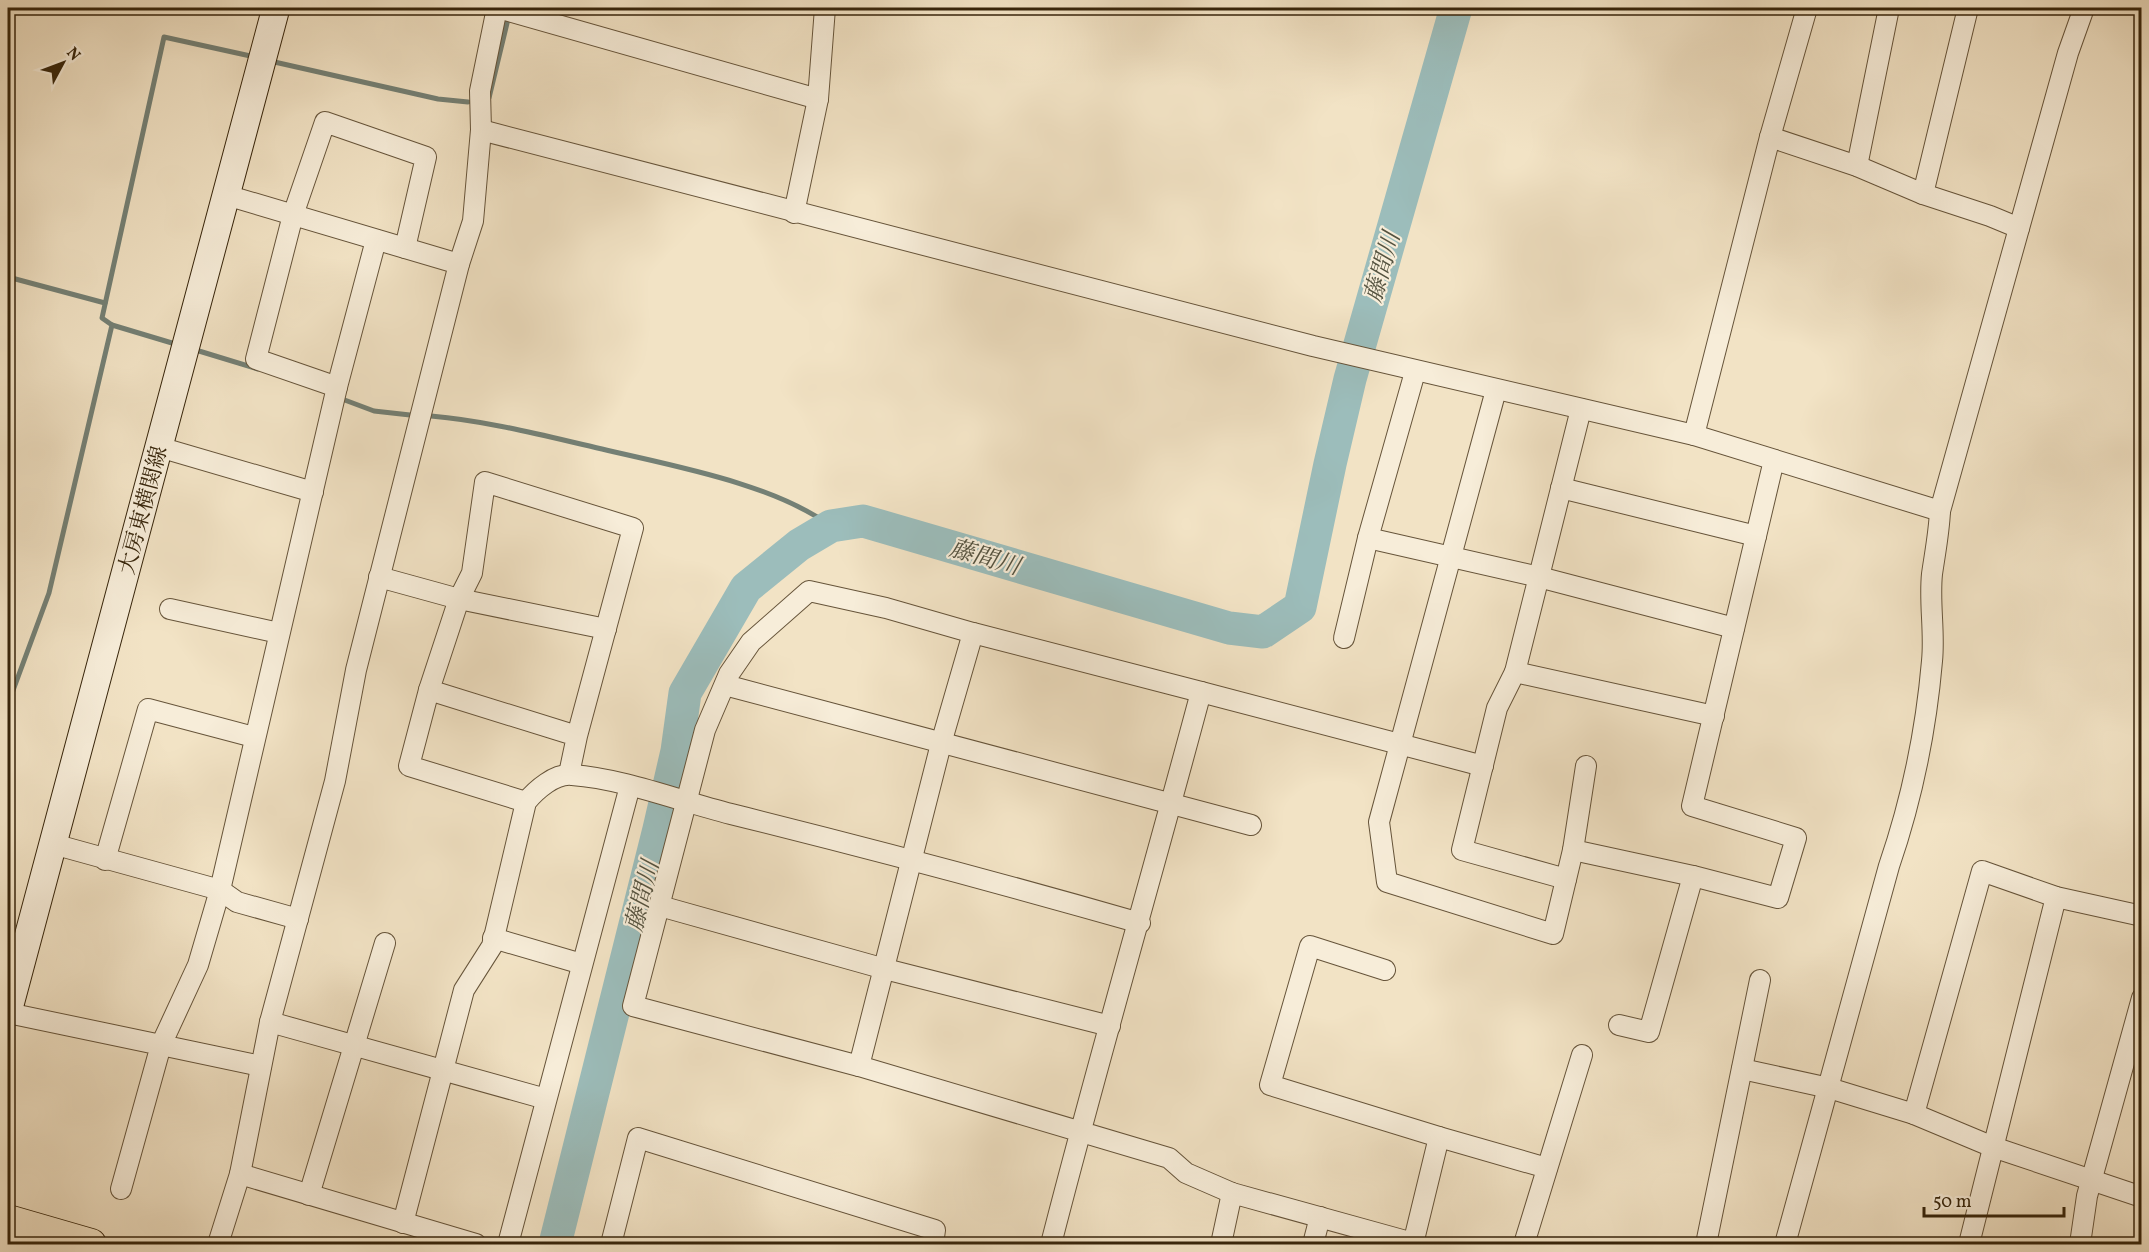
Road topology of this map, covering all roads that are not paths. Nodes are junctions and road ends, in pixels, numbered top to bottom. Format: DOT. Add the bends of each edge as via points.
graph roads {
  1 [pos="276,8"];
  2 [pos="825,8"];
  3 [pos="1807,8"];
  4 [pos="1889,8"];
  5 [pos="1968,8"];
  6 [pos="2084,8"];
  7 [pos="504,10"];
  8 [pos="818,99"];
  9 [pos="481,130"];
  10 [pos="1770,137"];
  11 [pos="1857,166"];
  12 [pos="1923,194"];
  13 [pos="226,195"];
  14 [pos="794,213"];
  15 [pos="293,215"];
  16 [pos="2019,228"];
  17 [pos="376,240"];
  18 [pos="405,248"];
  19 [pos="459,264"];
  20 [pos="1406,370"];
  21 [pos="337,387"];
  22 [pos="1496,390"];
  23 [pos="1581,410"];
  24 [pos="1694,435"];
  25 [pos="159,447"];
  26 [pos="1774,460"];
  27 [pos="1561,488"];
  28 [pos="313,492"];
  29 [pos="1940,511"];
  30 [pos="1756,536"];
  31 [pos="1368,538"];
  32 [pos="1452,557"];
  33 [pos="379,577"];
  34 [pos="1539,577"];
  35 [pos="459,599"];
  36 [pos="170,609"];
  37 [pos="1734,628"];
  38 [pos="606,629"];
  39 [pos="279,633"];
  40 [pos="973,633"];
  41 [pos="1344,638"];
  42 [pos="1515,672"];
  43 [pos="725,685"];
  44 [pos="429,690"];
  45 [pos="1201,692"];
  46 [pos="1714,716"];
  47 [pos="577,736"];
  48 [pos="254,737"];
  49 [pos="942,740"];
  50 [pos="1400,746"];
  51 [pos="1483,766"];
  52 [pos="1586,766"];
  53 [pos="569,774"];
  54 [pos="630,786"];
  55 [pos="526,802"];
  56 [pos="688,803"];
  57 [pos="1171,805"];
  58 [pos="1251,825"];
  59 [pos="53,844"];
  60 [pos="1573,850"];
  61 [pos="912,858"];
  62 [pos="105,860"];
  63 [pos="1692,876"];
  64 [pos="1566,879"];
  65 [pos="220,890"];
  66 [pos="2056,897"];
  67 [pos="660,906"];
  68 [pos="2142,916"];
  69 [pos="298,919"];
  70 [pos="1140,923"];
  71 [pos="494,938"];
  72 [pos="385,943"];
  73 [pos="582,964"];
  74 [pos="885,969"];
  75 [pos="1385,970"];
  76 [pos="1760,980"];
  77 [pos="2142,998"];
  78 [pos="8,1013"];
  79 [pos="270,1022"];
  80 [pos="1619,1024"];
  81 [pos="1110,1026"];
  82 [pos="354,1044"];
  83 [pos="161,1045"];
  84 [pos="1582,1055"];
  85 [pos="261,1066"];
  86 [pos="859,1066"];
  87 [pos="445,1069"];
  88 [pos="1742,1069"];
  89 [pos="1829,1088"];
  90 [pos="546,1099"];
  91 [pos="1914,1114"];
  92 [pos="1080,1132"];
  93 [pos="1439,1137"];
  94 [pos="1993,1147"];
  95 [pos="1546,1168"];
  96 [pos="240,1174"];
  97 [pos="2092,1181"];
  98 [pos="121,1189"];
  99 [pos="1232,1193"];
  100 [pos="309,1195"];
  101 [pos="2142,1197"];
  102 [pos="1320,1217"];
  103 [pos="403,1223"];
  104 [pos="21,1231"];
  105 [pos="1413,1244"];
  106 [pos="92,1245"];
  107 [pos="218,1245"];
  108 [pos="476,1245"];
  109 [pos="508,1245"];
  110 [pos="611,1245"];
  111 [pos="933,1245"];
  112 [pos="1051,1245"];
  113 [pos="1221,1245"];
  114 [pos="1312,1245"];
  115 [pos="1524,1245"];
  116 [pos="1706,1245"];
  117 [pos="1785,1245"];
  118 [pos="1969,1245"];
  119 [pos="2080,1245"];
  1 -- 13 [label="main road, 大房東横関線"];
  2 -- 8 [label="street"];
  3 -- 10 [label="street"];
  4 -- 11 [label="street"];
  5 -- 12 [label="street"];
  6 -- 16 [label="street"];
  7 -- 8 [label="street"];
  7 -- 9 [label="street" via="480,92"];
  8 -- 14 [label="street"];
  9 -- 14 [label="street"];
  9 -- 19 [label="street" via="473,222"];
  10 -- 11 [label="street"];
  10 -- 24 [label="street"];
  11 -- 12 [label="street"];
  12 -- 16 [label="street"];
  13 -- 15 [label="street"];
  13 -- 25 [label="main road, 大房東横関線"];
  14 -- 20 [label="street"];
  15 -- 17 [label="street"];
  15 -- 18 [label="street" via="325,122 426,157"];
  15 -- 21 [label="street" via="256,359"];
  16 -- 29 [label="street"];
  17 -- 18 [label="street"];
  17 -- 21 [label="street"];
  18 -- 19 [label="street"];
  19 -- 33 [label="street"];
  20 -- 22 [label="street"];
  20 -- 31 [label="street"];
  21 -- 28 [label="street"];
  22 -- 23 [label="street"];
  22 -- 32 [label="street"];
  23 -- 24 [label="street"];
  23 -- 27 [label="street"];
  24 -- 26 [label="street"];
  25 -- 28 [label="street"];
  25 -- 59 [label="main road, 大房東横関線"];
  26 -- 29 [label="street"];
  26 -- 30 [label="street"];
  27 -- 30 [label="street"];
  27 -- 34 [label="street"];
  28 -- 39 [label="street"];
  29 -- 89 [label="street" via="1932,576 1932,660 1918,766"];
  30 -- 37 [label="street"];
  31 -- 32 [label="street"];
  31 -- 41 [label="street"];
  32 -- 34 [label="street"];
  32 -- 50 [label="street"];
  33 -- 35 [label="street"];
  33 -- 69 [label="street" via="335,781"];
  34 -- 37 [label="street"];
  34 -- 42 [label="street"];
  35 -- 38 [label="street"];
  35 -- 38 [label="street" via="472,573 485,482 633,528"];
  35 -- 44 [label="street"];
  36 -- 39 [label="street"];
  37 -- 46 [label="street"];
  38 -- 47 [label="street"];
  39 -- 48 [label="street"];
  40 -- 43 [label="street" via="808,591 751,642"];
  40 -- 45 [label="street"];
  40 -- 49 [label="street"];
  42 -- 46 [label="street"];
  42 -- 51 [label="street" via="1497,708"];
  43 -- 49 [label="street"];
  43 -- 56 [label="street" via="705,730"];
  44 -- 47 [label="street"];
  44 -- 55 [label="street" via="409,766"];
  45 -- 50 [label="street"];
  45 -- 57 [label="street"];
  46 -- 63 [label="street" via="1692,806 1796,838 1778,898"];
  47 -- 53 [label="street"];
  48 -- 62 [label="street" via="148,709"];
  48 -- 65 [label="street"];
  49 -- 57 [label="street"];
  49 -- 61 [label="street"];
  50 -- 51 [label="street"];
  50 -- 64 [label="street" via="1379,822 1387,882 1553,934"];
  51 -- 64 [label="street" via="1462,849"];
  52 -- 60 [label="street"];
  53 -- 54 [label="street"];
  53 -- 55 [label="street" via="544,784"];
  54 -- 56 [label="street"];
  54 -- 73 [label="street"];
  55 -- 71 [label="street"];
  56 -- 61 [label="street"];
  56 -- 67 [label="street"];
  57 -- 58 [label="street"];
  57 -- 70 [label="street"];
  59 -- 62 [label="street"];
  59 -- 78 [label="main road, 大房東横関線"];
  60 -- 63 [label="street"];
  60 -- 64 [label="street"];
  61 -- 70 [label="street"];
  61 -- 74 [label="street"];
  62 -- 65 [label="street"];
  63 -- 80 [label="street" via="1650,1032"];
  65 -- 69 [label="street" via="237,902"];
  65 -- 83 [label="street" via="198,965"];
  66 -- 68 [label="street"];
  66 -- 91 [label="street" via="1982,871"];
  66 -- 94 [label="street"];
  67 -- 74 [label="street"];
  67 -- 86 [label="street" via="633,1006"];
  69 -- 79 [label="street"];
  70 -- 81 [label="street"];
  71 -- 73 [label="street"];
  71 -- 87 [label="street" via="464,990"];
  72 -- 82 [label="street"];
  73 -- 90 [label="street"];
  74 -- 81 [label="street"];
  74 -- 86 [label="street"];
  75 -- 93 [label="street" via="1310,946 1270,1085"];
  76 -- 88 [label="street"];
  77 -- 97 [label="street"];
  78 -- 83 [label="street"];
  79 -- 82 [label="street"];
  79 -- 85 [label="street"];
  81 -- 92 [label="street"];
  82 -- 87 [label="street"];
  82 -- 100 [label="street"];
  83 -- 85 [label="street"];
  83 -- 98 [label="street"];
  84 -- 95 [label="street"];
  85 -- 96 [label="street"];
  86 -- 92 [label="street"];
  87 -- 90 [label="street"];
  87 -- 103 [label="street"];
  88 -- 89 [label="street"];
  88 -- 116 [label="street"];
  89 -- 91 [label="street"];
  89 -- 117 [label="street"];
  90 -- 109 [label="street"];
  91 -- 94 [label="street"];
  92 -- 99 [label="street" via="1169,1158 1186,1173"];
  92 -- 112 [label="street"];
  93 -- 95 [label="street"];
  93 -- 105 [label="street"];
  94 -- 97 [label="street"];
  94 -- 118 [label="street"];
  95 -- 115 [label="street"];
  96 -- 100 [label="street"];
  96 -- 107 [label="street"];
  97 -- 101 [label="street"];
  97 -- 119 [label="street"];
  99 -- 102 [label="street"];
  99 -- 113 [label="street"];
  100 -- 103 [label="street"];
  102 -- 105 [label="street"];
  102 -- 114 [label="street"];
  103 -- 108 [label="street"];
  104 -- 106 [label="main road"];
  110 -- 111 [label="street" via="638,1138 935,1230"];
}
